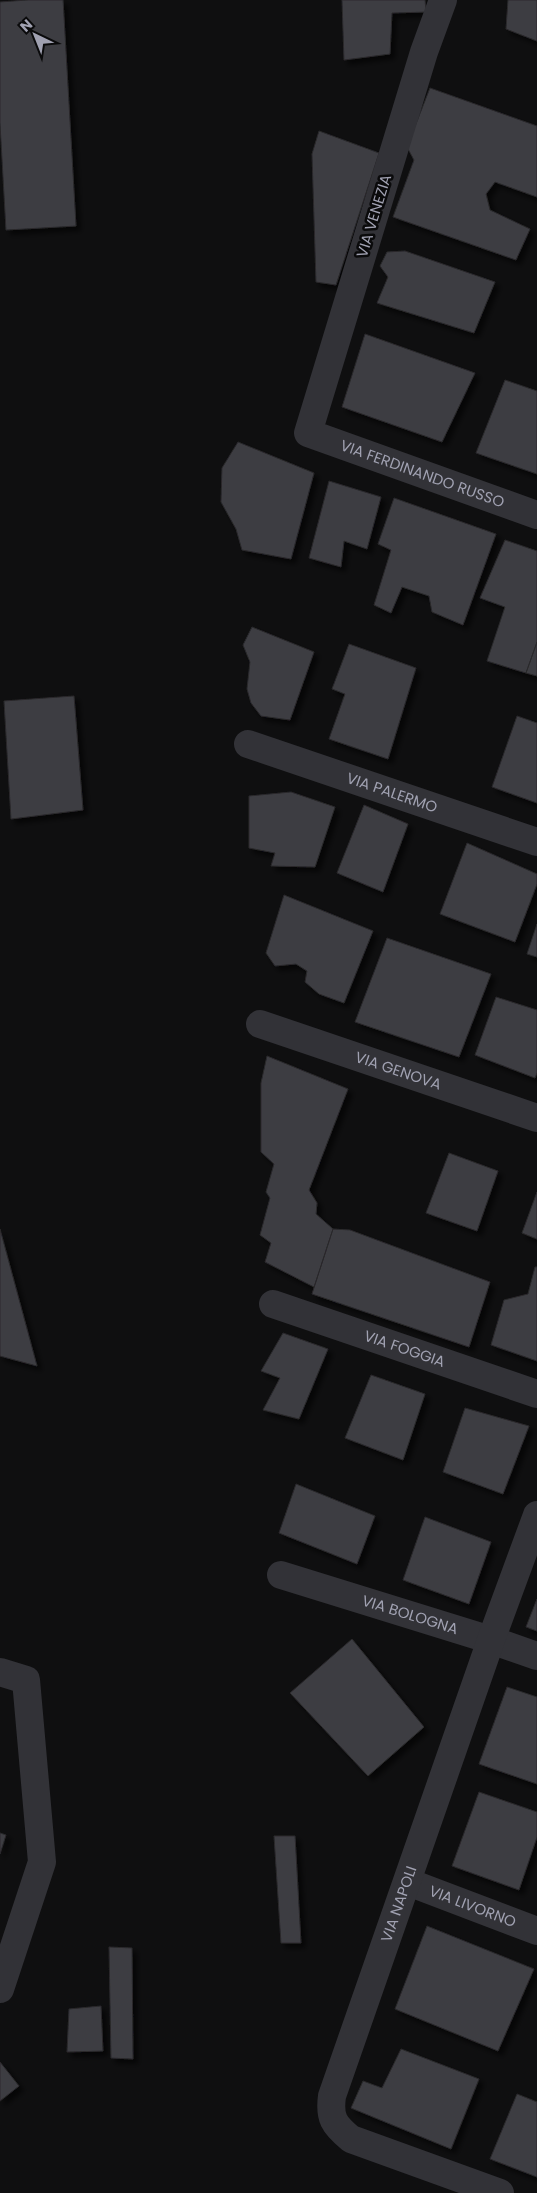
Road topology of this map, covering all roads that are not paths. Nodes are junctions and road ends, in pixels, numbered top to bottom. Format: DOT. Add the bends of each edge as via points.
graph roads {
  1 [pos="443,0"];
  2 [pos="308,433"];
  3 [pos="537,515"];
  4 [pos="248,744"];
  5 [pos="537,842"];
  6 [pos="260,1024"];
  7 [pos="537,1118"];
  8 [pos="273,1304"];
  9 [pos="537,1394"];
  10 [pos="537,1515"];
  11 [pos="281,1575"];
  12 [pos="491,1640"];
  13 [pos="537,1656"];
  14 [pos="0,1672"];
  15 [pos="408,1882"];
  16 [pos="537,1931"];
  17 [pos="0,1989"];
  18 [pos="500,2193"];
  1 -- 2 [label="street, VIA VENEZIA" via="424,52"];
  2 -- 3 [label="street, VIA FERDINANDO RUSSO"];
  4 -- 5 [label="street, VIA PALERMO"];
  6 -- 7 [label="street, VIA GENOVA"];
  8 -- 9 [label="street, VIA FOGGIA"];
  10 -- 12 [label="street, VIA NAPOLI"];
  11 -- 12 [label="street, VIA BOLOGNA"];
  12 -- 13 [label="street, VIA BOLOGNA"];
  12 -- 15 [label="street, VIA NAPOLI"];
  14 -- 17 [label="street" via="26,1680 42,1862"];
  15 -- 16 [label="street, VIA LIVORNO"];
  15 -- 18 [label="street, VIA NAPOLI" via="332,2096 330,2112 337,2128 351,2139"];
}
